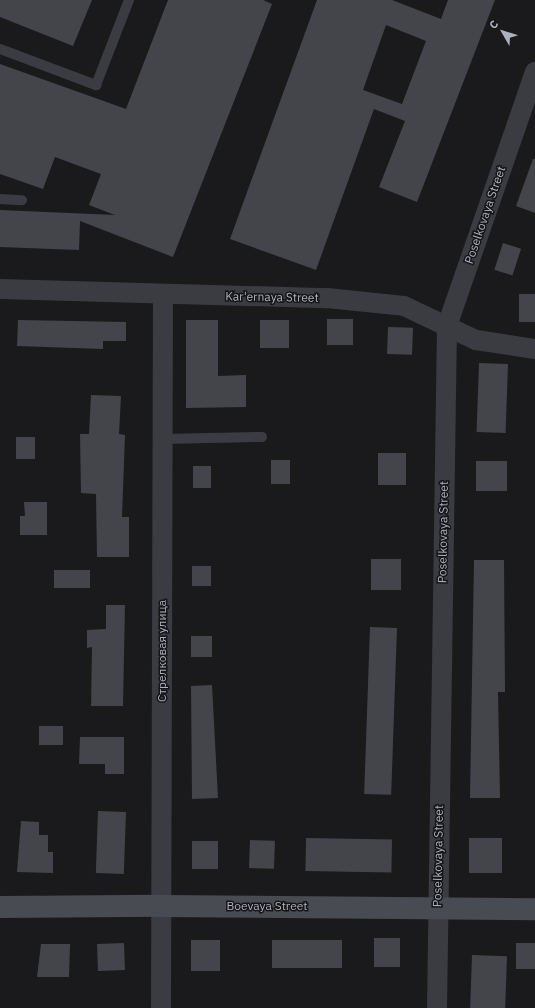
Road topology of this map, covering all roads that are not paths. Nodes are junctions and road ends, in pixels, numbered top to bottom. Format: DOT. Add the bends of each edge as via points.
graph roads {
  1 [pos="129,0"];
  2 [pos="0,48"];
  3 [pos="535,72"];
  4 [pos="0,199"];
  5 [pos="22,200"];
  6 [pos="0,289"];
  7 [pos="163,294"];
  8 [pos="447,326"];
  9 [pos="535,349"];
  10 [pos="262,437"];
  11 [pos="163,439"];
  12 [pos="162,906"];
  13 [pos="437,907"];
  14 [pos="0,908"];
  15 [pos="535,909"];
  16 [pos="161,1008"];
  17 [pos="437,1008"];
  1 -- 2 [label="lane" via="96,85"];
  3 -- 8 [label="street, Poselkovaya Street"];
  4 -- 5 [label="lane"];
  6 -- 7 [label="street, Kar'ernaya Street"];
  7 -- 8 [label="street, Kar'ernaya Street" via="327,298 404,306"];
  7 -- 11 [label="street, Стрелковая улица"];
  8 -- 9 [label="street, Kar'ernaya Street" via="476,340"];
  8 -- 13 [label="street, Poselkovaya Street"];
  10 -- 11 [label="lane"];
  11 -- 12 [label="street, Стрелковая улица"];
  12 -- 13 [label="street, Boevaya Street"];
  12 -- 14 [label="street, Boevaya Street"];
  12 -- 16 [label="street, Стрелковая улица"];
  13 -- 15 [label="street, Boevaya Street"];
  13 -- 17 [label="street, Poselkovaya Street"];
}
